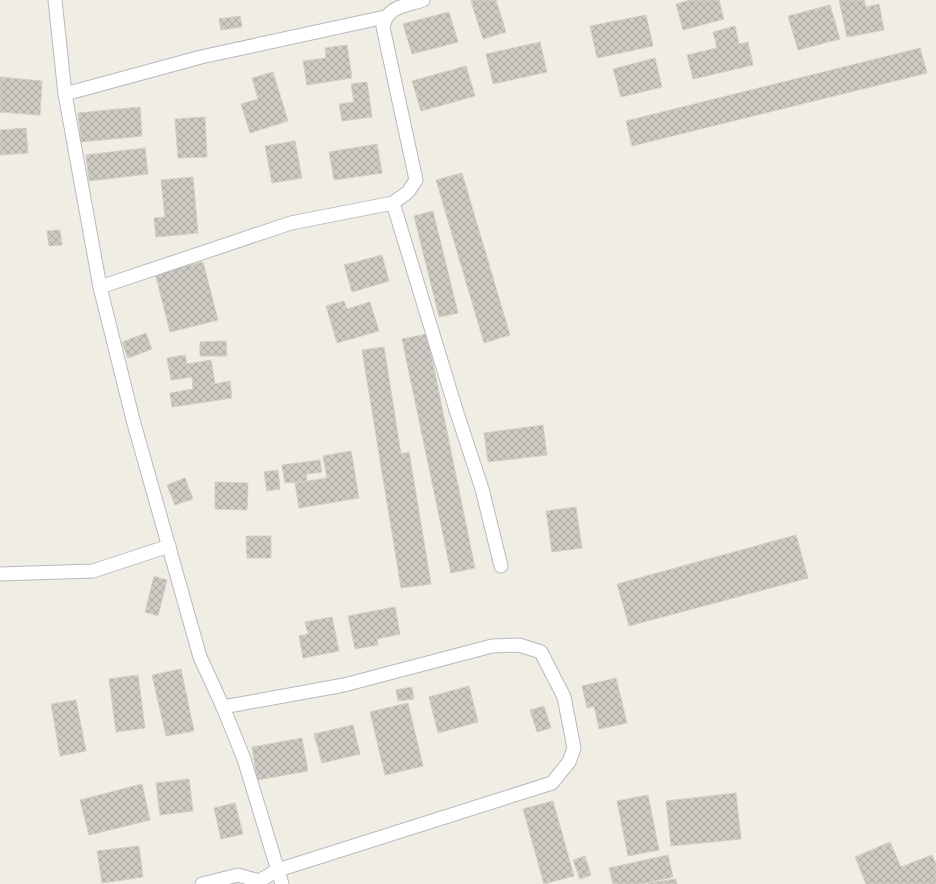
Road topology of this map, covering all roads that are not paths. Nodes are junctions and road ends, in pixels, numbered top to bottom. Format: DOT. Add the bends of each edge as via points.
graph roads {
  1 [pos="55,0"];
  2 [pos="423,0"];
  3 [pos="385,17"];
  4 [pos="65,94"];
  5 [pos="393,203"];
  6 [pos="100,287"];
  7 [pos="169,546"];
  8 [pos="501,566"];
  9 [pos="0,574"];
  10 [pos="223,707"];
  11 [pos="278,870"];
  12 [pos="202,884"];
  13 [pos="282,884"];
  1 -- 4 [label="street"];
  2 -- 3 [label="street" via="392,10"];
  3 -- 4 [label="street" via="201,57"];
  3 -- 5 [label="street" via="383,27 416,180 408,192"];
  4 -- 6 [label="street"];
  5 -- 6 [label="street" via="290,223"];
  5 -- 8 [label="street" via="482,489"];
  6 -- 7 [label="street" via="133,420"];
  7 -- 9 [label="street" via="92,571"];
  7 -- 10 [label="street" via="200,657"];
  10 -- 11 [label="street" via="244,759"];
  10 -- 11 [label="street" via="344,685 492,646 519,645 541,652 564,697 574,748 569,762 552,783"];
  11 -- 12 [label="street" via="259,882 238,875"];
  11 -- 13 [label="street"];
}
